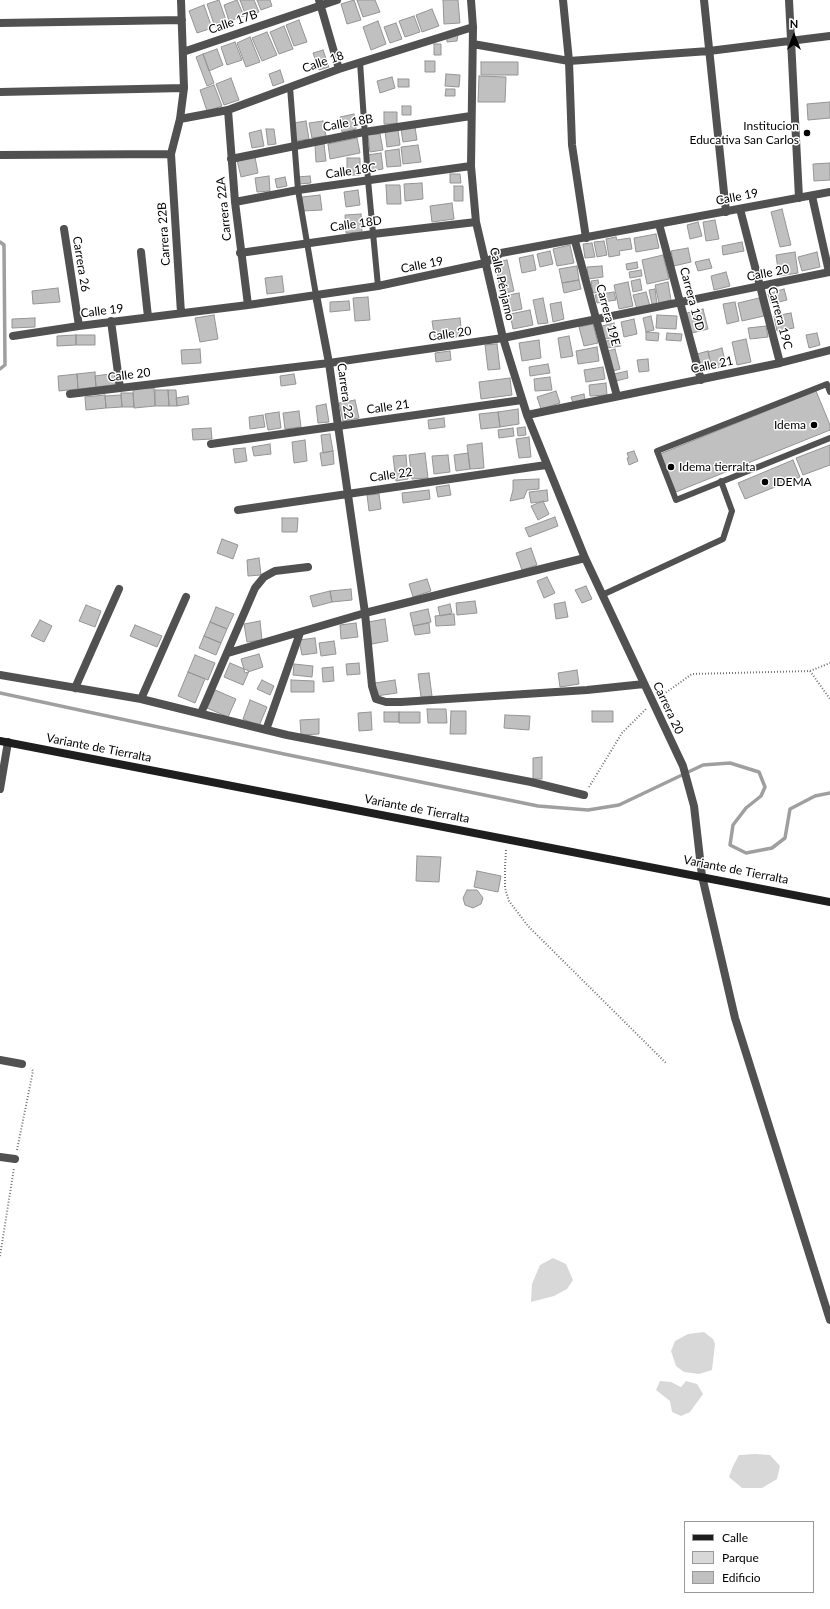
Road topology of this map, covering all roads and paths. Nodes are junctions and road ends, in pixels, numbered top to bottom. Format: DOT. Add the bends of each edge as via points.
graph roads {
  1 [pos="181,0"];
  2 [pos="337,0"];
  3 [pos="471,0"];
  4 [pos="563,0"];
  5 [pos="704,0"];
  6 [pos="789,0"];
  7 [pos="320,3"];
  8 [pos="182,20"];
  9 [pos="0,23"];
  10 [pos="473,27"];
  11 [pos="830,36"];
  12 [pos="792,40"];
  13 [pos="473,44"];
  14 [pos="709,51"];
  15 [pos="184,52"];
  16 [pos="569,61"];
  17 [pos="360,62"];
  18 [pos="339,69"];
  19 [pos="290,87"];
  20 [pos="184,88"];
  21 [pos="0,92"];
  22 [pos="228,110"];
  23 [pos="471,116"];
  24 [pos="180,119"];
  25 [pos="364,132"];
  26 [pos="294,146"];
  27 [pos="171,154"];
  28 [pos="0,155"];
  29 [pos="230,159"];
  30 [pos="471,166"];
  31 [pos="368,180"];
  32 [pos="298,190"];
  33 [pos="830,192"];
  34 [pos="812,196"];
  35 [pos="799,198"];
  36 [pos="235,202"];
  37 [pos="740,209"];
  38 [pos="726,212"];
  39 [pos="476,222"];
  40 [pos="660,224"];
  41 [pos="64,229"];
  42 [pos="373,234"];
  43 [pos="586,238"];
  44 [pos="575,241"];
  45 [pos="307,243"];
  46 [pos="141,252"];
  47 [pos="240,253"];
  48 [pos="485,263"];
  49 [pos="830,272"];
  50 [pos="378,286"];
  51 [pos="759,286"];
  52 [pos="316,295"];
  53 [pos="680,302"];
  54 [pos="248,304"];
  55 [pos="181,313"];
  56 [pos="148,317"];
  57 [pos="596,320"];
  58 [pos="111,321"];
  59 [pos="79,326"];
  60 [pos="13,336"];
  61 [pos="503,338"];
  62 [pos="830,350"];
  63 [pos="329,363"];
  64 [pos="780,363"];
  65 [pos="701,380"];
  66 [pos="120,388"];
  67 [pos="830,392"];
  68 [pos="70,394"];
  69 [pos="617,396"];
  70 [pos="522,400"];
  71 [pos="527,415"];
  72 [pos="338,426"];
  73 [pos="830,438"];
  74 [pos="211,444"];
  75 [pos="546,465"];
  76 [pos="721,482"];
  77 [pos="347,493"];
  78 [pos="238,510"];
  79 [pos="585,558"];
  80 [pos="308,568"];
  81 [pos="119,588"];
  82 [pos="602,595"];
  83 [pos="186,597"];
  84 [pos="365,613"];
  85 [pos="300,633"];
  86 [pos="228,653"];
  87 [pos="830,663"];
  88 [pos="810,672"];
  89 [pos="0,675"];
  90 [pos="644,684"];
  91 [pos="75,688"];
  92 [pos="141,699"];
  93 [pos="830,699"];
  94 [pos="652,702"];
  95 [pos="201,713"];
  96 [pos="266,730"];
  97 [pos="4,741"];
  98 [pos="0,789"];
  99 [pos="584,795"];
  100 [pos="508,839"];
  101 [pos="702,876"];
  102 [pos="830,902"];
  103 [pos="0,1060"];
  104 [pos="22,1064"];
  105 [pos="667,1064"];
  106 [pos="0,1157"];
  107 [pos="15,1159"];
  108 [pos="830,1320"];
  1 -- 8 [label="street, Carrera 22B"];
  2 -- 7 [label="street, Calle 17B"];
  3 -- 10 [label="street, Calle Pénjamo"];
  4 -- 16 [label="street"];
  5 -- 14 [label="street"];
  6 -- 12 [label="street"];
  7 -- 15 [label="street, Calle 17B"];
  7 -- 18 [label="street"];
  8 -- 9 [label="street"];
  8 -- 15 [label="street, Carrera 22B"];
  10 -- 13 [label="street, Calle Pénjamo"];
  10 -- 17 [label="street, Calle 18"];
  11 -- 12 [label="street"];
  12 -- 14 [label="street"];
  12 -- 35 [label="street"];
  13 -- 16 [label="street"];
  13 -- 23 [label="street, Calle Pénjamo"];
  14 -- 16 [label="street"];
  14 -- 38 [label="street"];
  15 -- 20 [label="street, Carrera 22B"];
  16 -- 43 [label="street" via="572,145"];
  17 -- 18 [label="street, Calle 18"];
  17 -- 25 [label="lane"];
  18 -- 19 [label="street, Calle 18"];
  19 -- 22 [label="street, Calle 18"];
  19 -- 26 [label="lane, Carrera 22"];
  20 -- 21 [label="street"];
  20 -- 24 [label="street, Carrera 22B"];
  22 -- 24 [label="street, Calle 18"];
  22 -- 29 [label="street, Carrera 22A"];
  23 -- 25 [label="street, Calle 18B"];
  23 -- 30 [label="street, Calle Pénjamo"];
  24 -- 27 [label="street, Carrera 22B"];
  25 -- 26 [label="street, Calle 18B"];
  25 -- 31 [label="lane"];
  26 -- 29 [label="street, Calle 18B"];
  26 -- 32 [label="lane, Carrera 22"];
  27 -- 28 [label="street"];
  27 -- 55 [label="street, Carrera 22B"];
  29 -- 36 [label="street, Carrera 22A"];
  30 -- 31 [label="street, Calle 18C"];
  30 -- 39 [label="street, Calle Pénjamo"];
  31 -- 32 [label="street, Calle 18C"];
  31 -- 42 [label="lane"];
  32 -- 36 [label="street, Calle 18C"];
  32 -- 45 [label="lane, Carrera 22"];
  33 -- 34 [label="street, Calle 19"];
  34 -- 35 [label="street, Calle 19"];
  34 -- 49 [label="street"];
  35 -- 37 [label="street, Calle 19"];
  36 -- 47 [label="street, Carrera 22A"];
  37 -- 38 [label="street, Calle 19"];
  37 -- 51 [label="street, Carrera 19C"];
  38 -- 40 [label="street, Calle 19"];
  39 -- 42 [label="street, Calle 18D"];
  39 -- 48 [label="street, Calle Pénjamo"];
  40 -- 43 [label="street, Calle 19"];
  40 -- 53 [label="street, Carrera 19D"];
  41 -- 59 [label="street, Carrera 26"];
  42 -- 45 [label="street, Calle 18D"];
  42 -- 50 [label="lane"];
  43 -- 44 [label="street, Calle 19"];
  44 -- 48 [label="street, Calle 19" via="501,253"];
  44 -- 57 [label="street, Carrera 19E"];
  45 -- 47 [label="street, Calle 18D"];
  45 -- 52 [label="lane, Carrera 22"];
  46 -- 56 [label="street"];
  47 -- 54 [label="street, Carrera 22A"];
  48 -- 50 [label="street, Calle 19"];
  48 -- 61 [label="street, Calle Pénjamo"];
  49 -- 51 [label="street, Calle 20"];
  50 -- 52 [label="street, Calle 19"];
  51 -- 53 [label="street, Calle 20"];
  51 -- 64 [label="street, Carrera 19C"];
  52 -- 54 [label="street, Calle 19"];
  52 -- 63 [label="street, Carrera 22"];
  53 -- 57 [label="street, Calle 20"];
  53 -- 65 [label="street, Carrera 19D"];
  54 -- 55 [label="street, Calle 19"];
  55 -- 56 [label="street, Calle 19"];
  56 -- 58 [label="street, Calle 19"];
  57 -- 61 [label="street, Calle 20"];
  57 -- 69 [label="street, Carrera 19E"];
  58 -- 59 [label="street, Calle 19"];
  58 -- 66 [label="street"];
  59 -- 60 [label="street, Calle 19"];
  61 -- 63 [label="street, Calle 20"];
  61 -- 70 [label="street, Calle Pénjamo"];
  62 -- 64 [label="street, Calle 21"];
  63 -- 66 [label="street, Calle 20"];
  63 -- 72 [label="street, Carrera 22"];
  64 -- 65 [label="street, Calle 21"];
  65 -- 69 [label="street, Calle 21"];
  66 -- 68 [label="street, Calle 20"];
  67 -- 76 [label="lane" via="827,384 657,451 676,500"];
  69 -- 71 [label="street, Calle 21"];
  70 -- 71 [label="street, Calle Pénjamo"];
  70 -- 72 [label="street, Calle 21"];
  71 -- 75 [label="street, Calle Pénjamo"];
  72 -- 74 [label="street, Calle 21"];
  72 -- 77 [label="street, Carrera 22"];
  73 -- 76 [label="lane"];
  75 -- 77 [label="street, Calle 22"];
  75 -- 79 [label="street, Calle Pénjamo"];
  76 -- 82 [label="lane" via="732,511 723,539"];
  77 -- 78 [label="street, Calle 22"];
  77 -- 84 [label="street, Carrera 22"];
  79 -- 82 [label="street, Carrera 20"];
  79 -- 84 [label="street"];
  80 -- 86 [label="street" via="275,571 264,577 254,588"];
  81 -- 91 [label="street"];
  82 -- 90 [label="street, Carrera 20"];
  83 -- 92 [label="street"];
  84 -- 85 [label="street"];
  84 -- 90 [label="street, Carrera 22" via="372,686 376,699 386,702 587,690"];
  85 -- 86 [label="street"];
  85 -- 96 [label="street"];
  86 -- 95 [label="street"];
  87 -- 88 [label="path"];
  88 -- 93 [label="path"];
  88 -- 94 [label="path" via="692,674"];
  89 -- 91 [label="street"];
  90 -- 94 [label="street, Carrera 20"];
  91 -- 92 [label="street"];
  92 -- 95 [label="street"];
  94 -- 99 [label="path" via="622,733"];
  94 -- 101 [label="street, Carrera 20" via="683,766 694,806"];
  95 -- 96 [label="street"];
  96 -- 99 [label="street" via="531,782"];
  97 -- 98 [label="street"];
  97 -- 100 [label="main road, Variante de Tierralta"];
  100 -- 101 [label="main road, Variante de Tierralta"];
  100 -- 105 [label="path" via="504,867 505,888 509,901 528,926"];
  101 -- 102 [label="main road, Variante de Tierralta"];
  101 -- 108 [label="street, Carrera 20" via="735,1018"];
  103 -- 104 [label="street"];
  106 -- 107 [label="street"];
}
